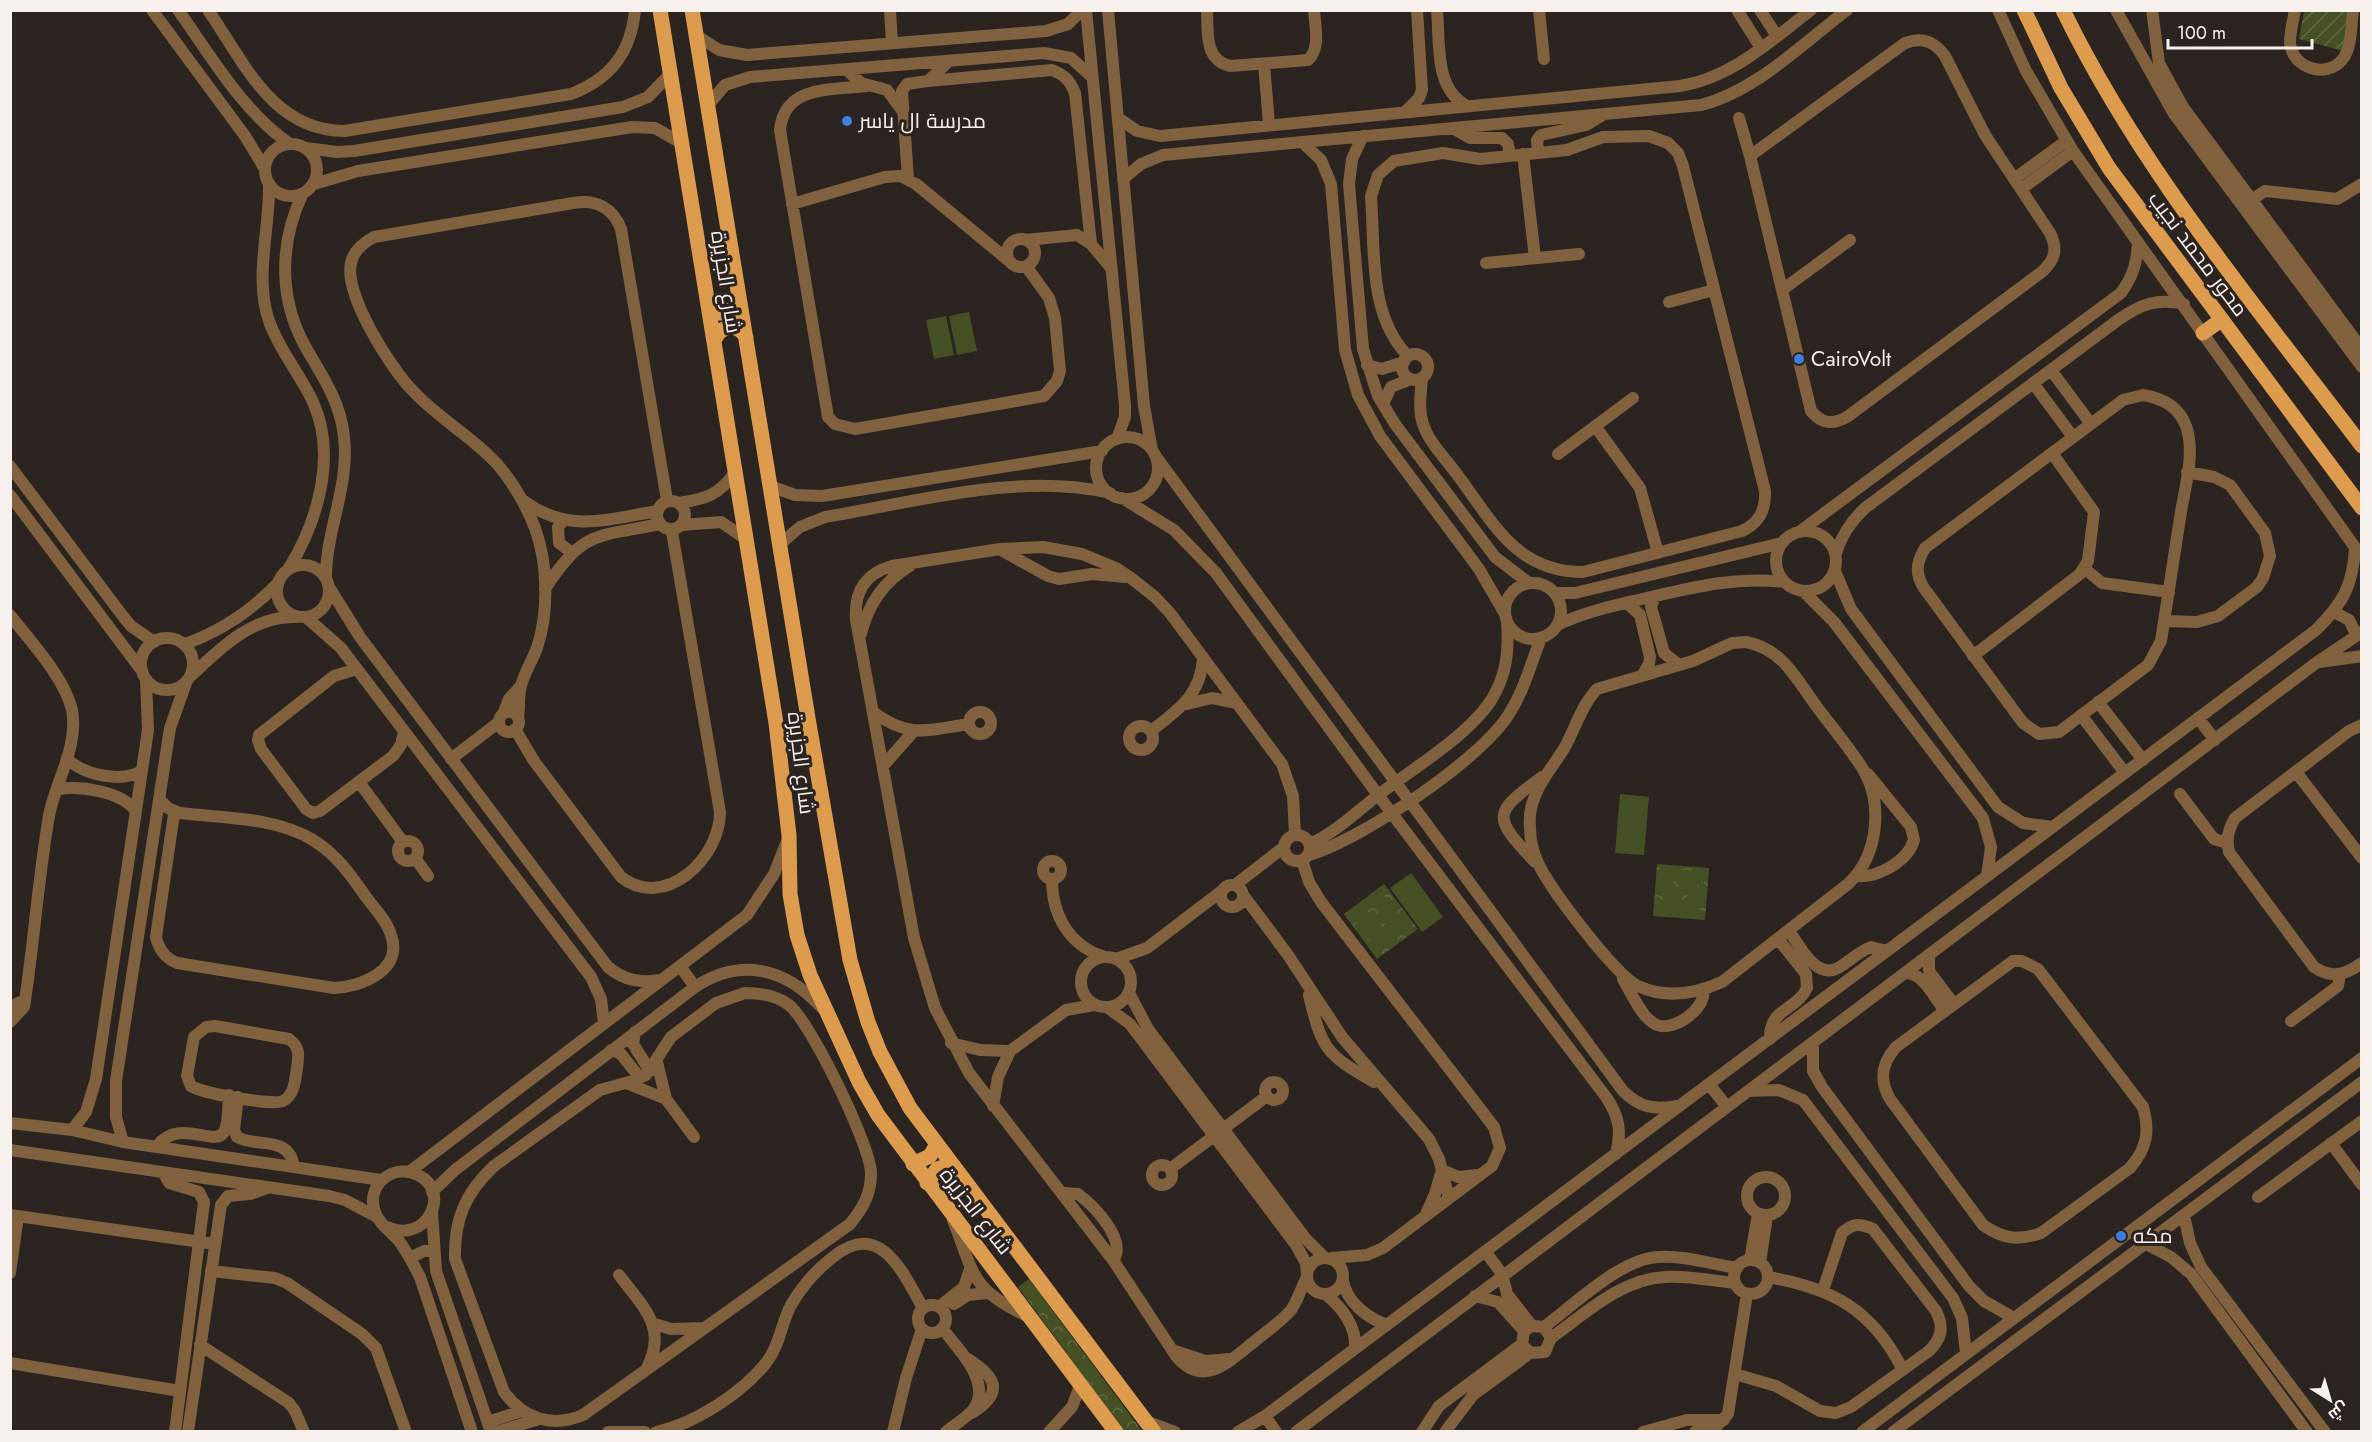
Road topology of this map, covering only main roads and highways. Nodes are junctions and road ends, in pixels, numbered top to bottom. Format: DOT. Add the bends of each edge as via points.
graph roads {
  1 [pos="660,10"];
  2 [pos="692,10"];
  3 [pos="2024,10"];
  4 [pos="2064,10"];
  5 [pos="740,303"];
  6 [pos="708,305"];
  7 [pos="2221,320"];
  8 [pos="2203,333"];
  9 [pos="746,337"];
  10 [pos="714,342"];
  11 [pos="2361,446"];
  12 [pos="2361,508"];
  13 [pos="937,1144"];
  14 [pos="913,1164"];
  15 [pos="952,1164"];
  16 [pos="927,1183"];
  17 [pos="1150,1426"];
  18 [pos="1116,1431"];
  1 -- 6 [label="main road, شارع الجزيرة"];
  2 -- 5 [label="main road, شارع الجزيرة"];
  3 -- 7 [label="main road, محور محمد نجيب" via="2061,88 2109,168"];
  4 -- 11 [label="main road, محور محمد نجيب" via="2100,81 2165,184"];
  5 -- 6 [label="main road" via="727,313 718,313"];
  5 -- 9 [label="main road, شارع الجزيرة"];
  6 -- 10 [label="main road, شارع الجزيرة"];
  7 -- 8 [label="main road"];
  7 -- 12 [label="main road, محور محمد نجيب"];
  9 -- 10 [label="main road" via="737,328 728,327 720,331"];
  9 -- 13 [label="main road, شارع الجزيرة" via="850,960 876,1042 894,1080"];
  10 -- 14 [label="main road, شارع الجزيرة" via="776,723 797,935 827,1013 878,1115"];
  13 -- 14 [label="main road" via="930,1156"];
  13 -- 15 [label="main road, شارع الجزيرة"];
  14 -- 16 [label="main road, شارع الجزيرة"];
  15 -- 16 [label="main road" via="937,1169"];
  15 -- 17 [label="main road, شارع الجزيرة"];
  16 -- 18 [label="main road, شارع الجزيرة"];
}
